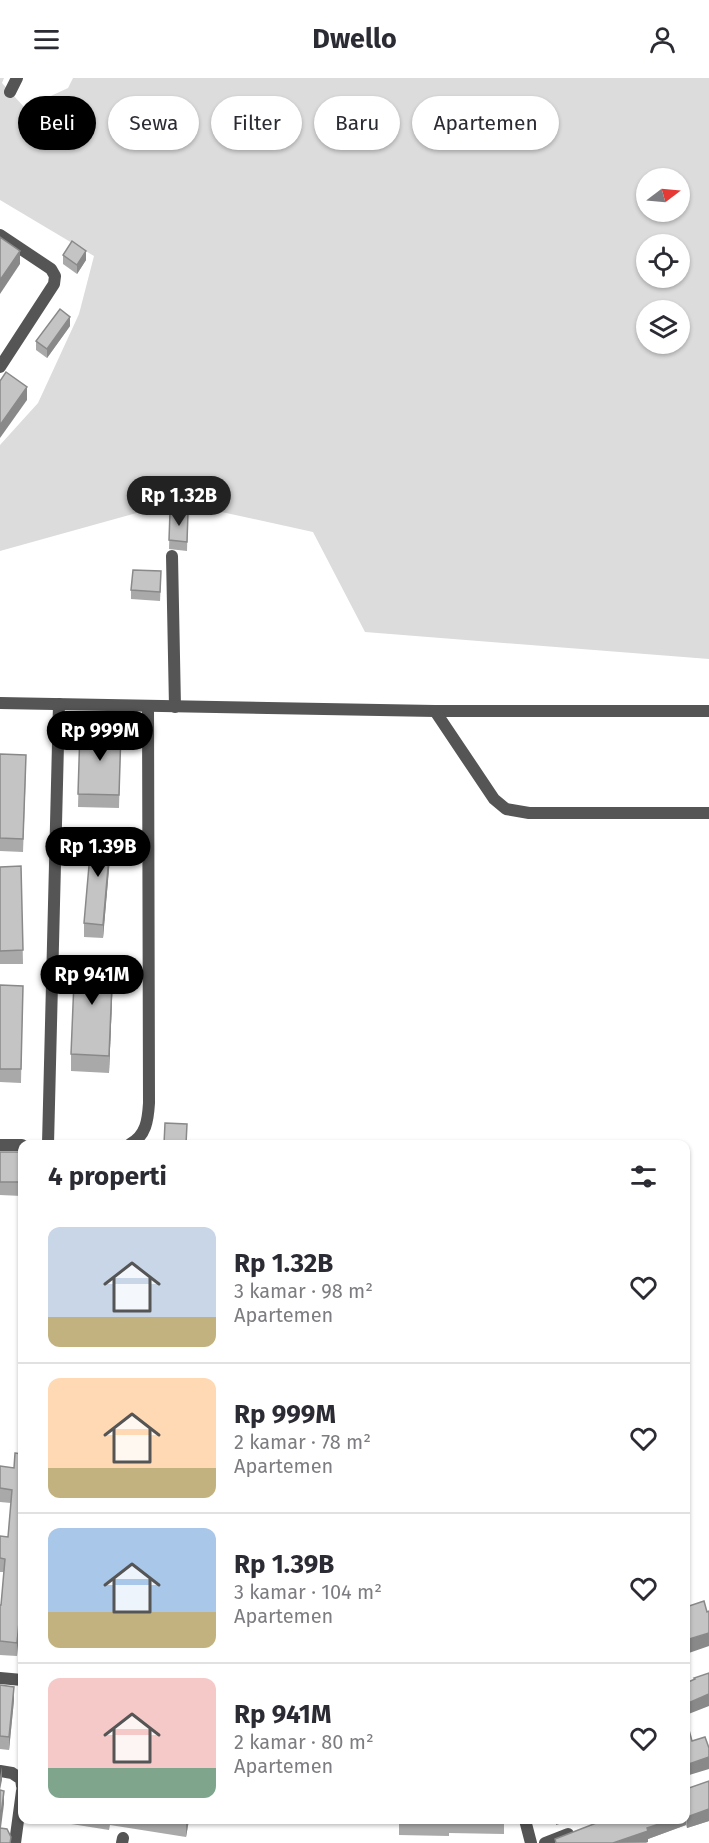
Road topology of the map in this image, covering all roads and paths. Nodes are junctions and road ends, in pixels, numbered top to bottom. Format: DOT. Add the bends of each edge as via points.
graph roads {
  1 [pos="17,78"];
  2 [pos="10,92"];
  3 [pos="0,235"];
  4 [pos="1,363"];
  5 [pos="172,556"];
  6 [pos="0,703"];
  7 [pos="58,704"];
  8 [pos="148,706"];
  9 [pos="175,707"];
  10 [pos="435,711"];
  11 [pos="709,711"];
  12 [pos="709,813"];
  13 [pos="48,1140"];
  14 [pos="136,1140"];
  15 [pos="0,1145"];
  16 [pos="18,1145"];
  17 [pos="0,1678"];
  18 [pos="18,1680"];
  19 [pos="0,1771"];
  20 [pos="18,1777"];
  21 [pos="18,1819"];
  22 [pos="526,1824"];
  23 [pos="577,1831"];
  24 [pos="15,1843"];
  25 [pos="531,1843"];
  26 [pos="545,1843"];
  1 -- 2 [label="street"];
  3 -- 4 [label="street" via="51,269 55,276 54,284"];
  5 -- 9 [label="street"];
  6 -- 7 [label="street"];
  7 -- 8 [label="street"];
  7 -- 13 [label="street"];
  8 -- 9 [label="street"];
  8 -- 14 [label="street" via="149,1103 148,1121"];
  9 -- 10 [label="street"];
  10 -- 11 [label="street"];
  10 -- 12 [label="street" via="494,799 506,809 529,813"];
  15 -- 16 [label="street"];
  17 -- 18 [label="street"];
  19 -- 20 [label="street"];
  21 -- 24 [label="street"];
  22 -- 25 [label="street"];
  23 -- 26 [label="street"];
}
